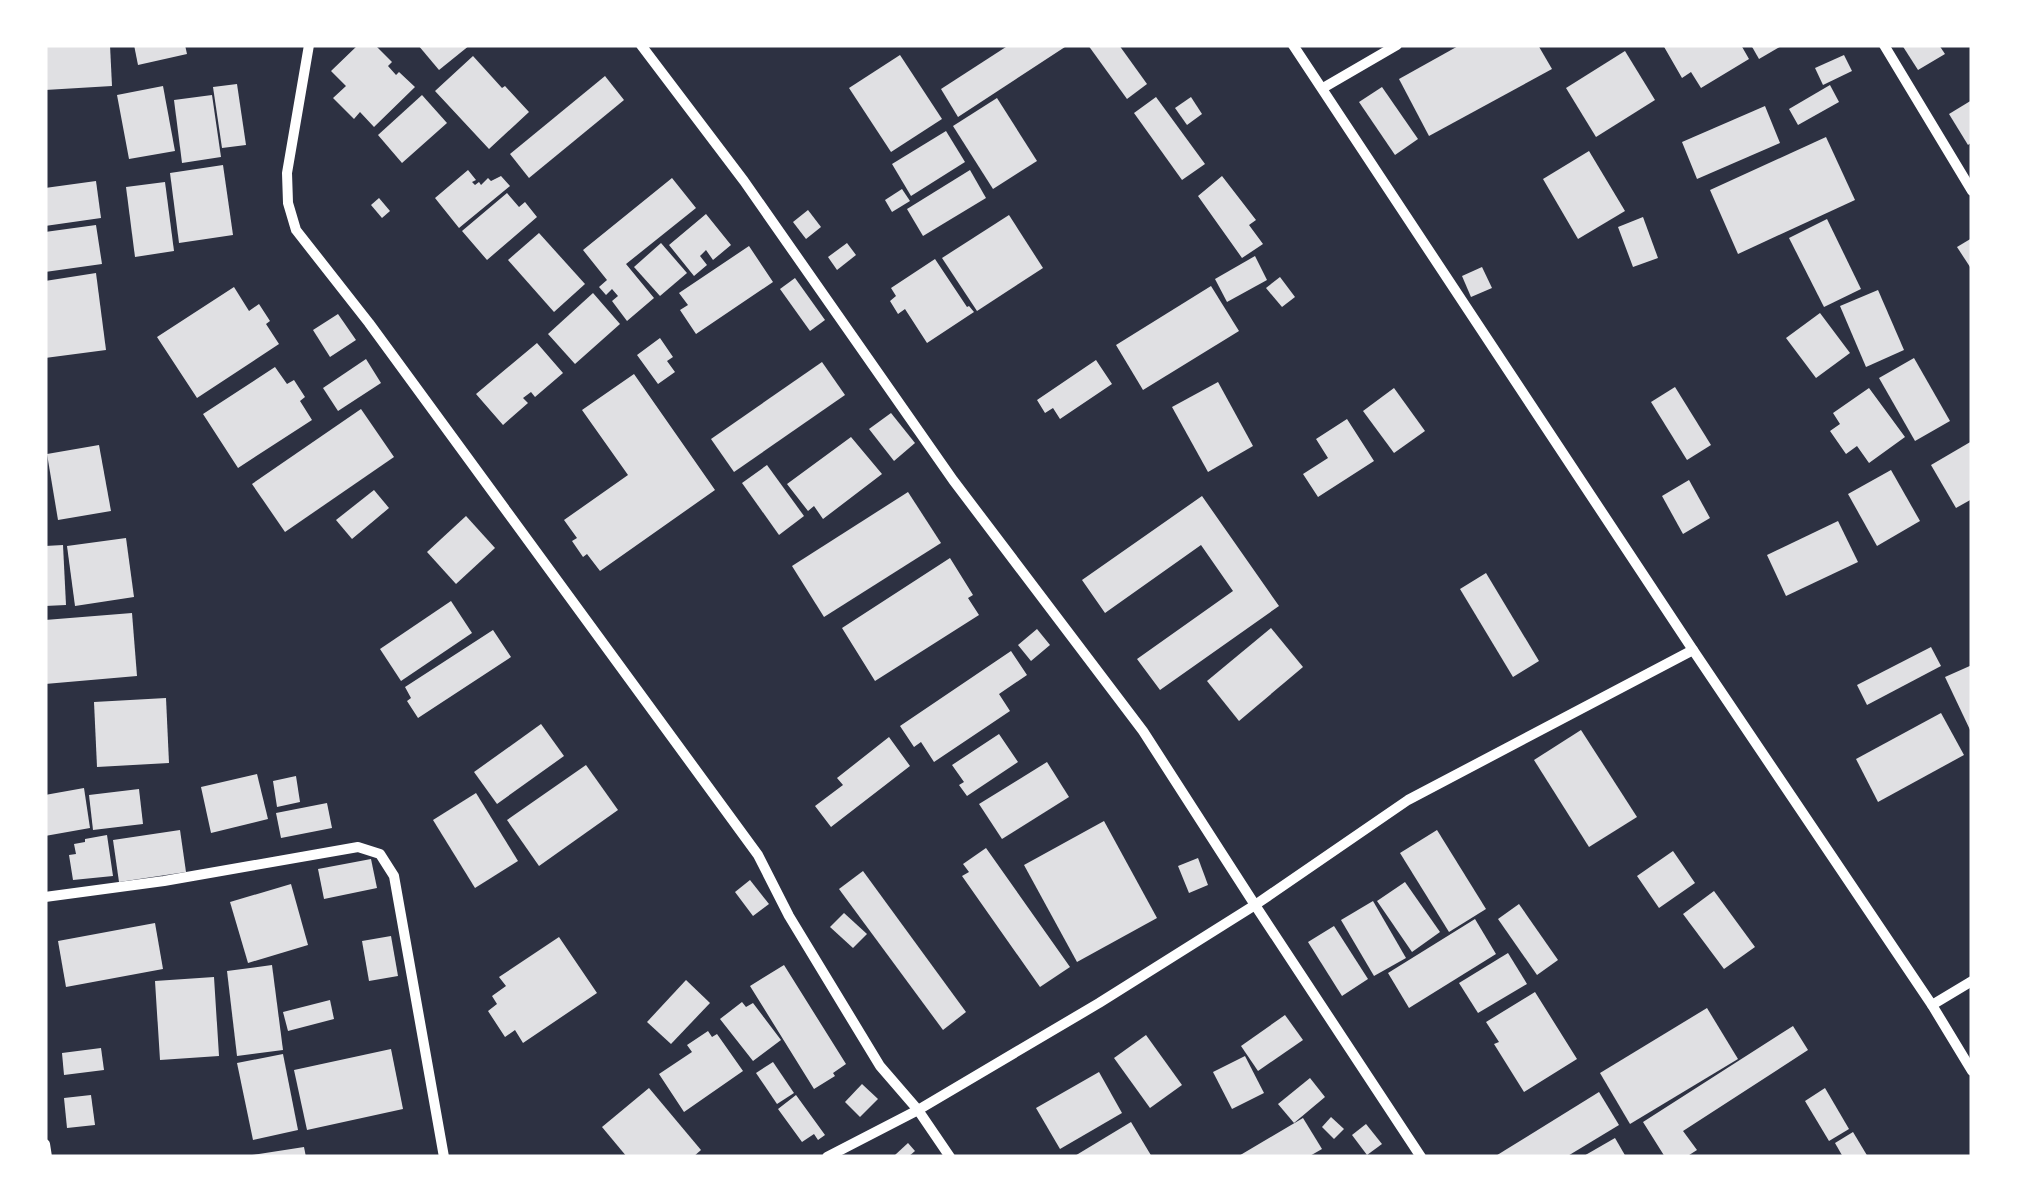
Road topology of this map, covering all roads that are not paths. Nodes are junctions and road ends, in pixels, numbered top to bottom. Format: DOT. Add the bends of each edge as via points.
graph roads {
  1 [pos="310,45"];
  2 [pos="641,45"];
  3 [pos="1293,45"];
  4 [pos="1397,45"];
  5 [pos="1884,45"];
  6 [pos="1323,88"];
  7 [pos="1972,192"];
  8 [pos="1692,650"];
  9 [pos="45,897"];
  10 [pos="1254,905"];
  11 [pos="1972,981"];
  12 [pos="1932,1004"];
  13 [pos="1972,1070"];
  14 [pos="918,1110"];
  15 [pos="45,1144"];
  16 [pos="48,1157"];
  17 [pos="444,1157"];
  18 [pos="826,1157"];
  19 [pos="950,1157"];
  20 [pos="1422,1157"];
  1 -- 14 [label="street" via="287,173 296,230 758,856 880,1066"];
  2 -- 10 [label="street" via="953,480 1143,731"];
  3 -- 6 [label="street"];
  4 -- 6 [label="street"];
  5 -- 7 [label="street"];
  6 -- 8 [label="street"];
  8 -- 10 [label="street" via="1408,800"];
  8 -- 12 [label="street"];
  9 -- 17 [label="street" via="358,847 380,854 394,876"];
  10 -- 14 [label="street"];
  10 -- 20 [label="street"];
  11 -- 12 [label="street"];
  12 -- 13 [label="street"];
  14 -- 18 [label="street"];
  14 -- 19 [label="street"];
  15 -- 16 [label="street"];
}
